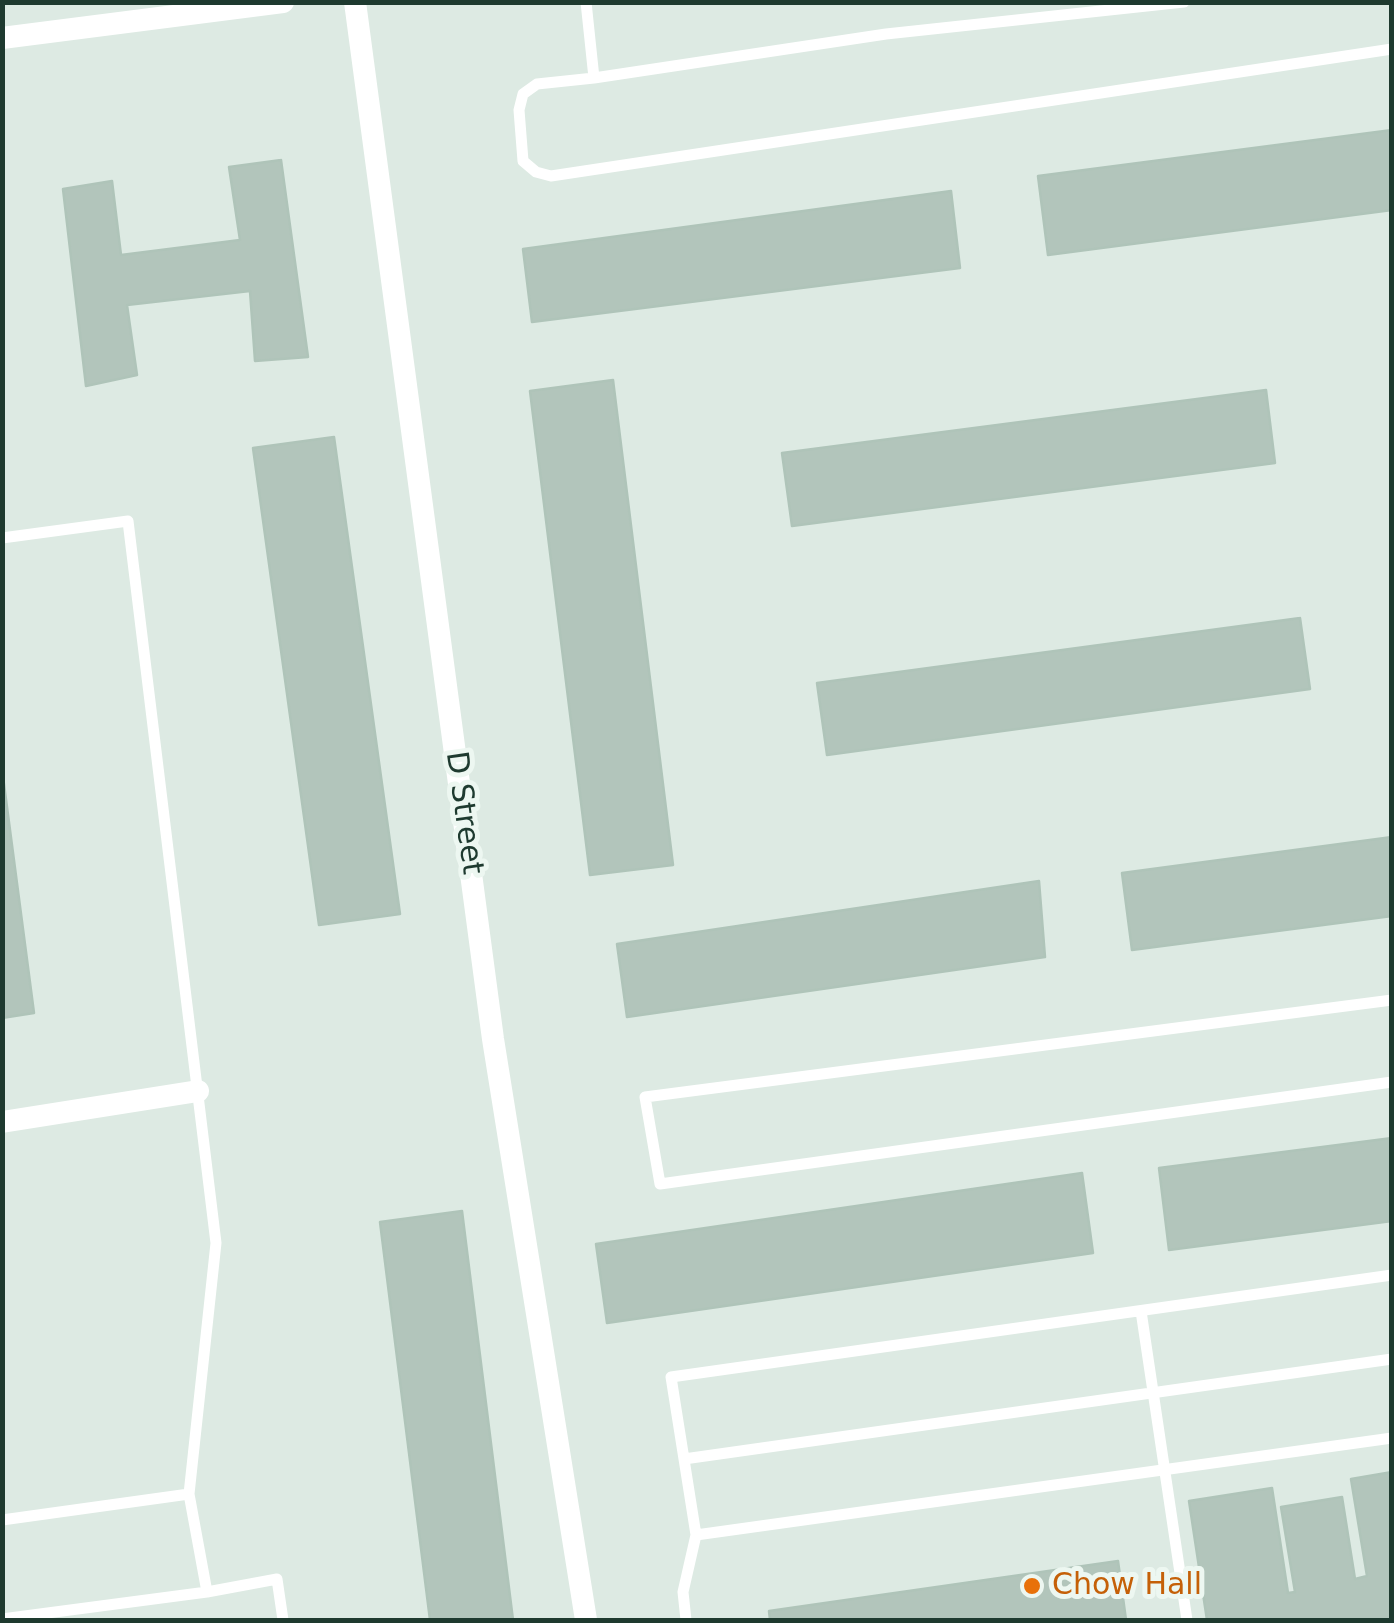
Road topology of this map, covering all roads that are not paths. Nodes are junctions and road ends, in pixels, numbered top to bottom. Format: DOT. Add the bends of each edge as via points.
graph roads {
  1 [pos="283,2"];
  2 [pos="355,2"];
  3 [pos="586,2"];
  4 [pos="1184,2"];
  5 [pos="2,38"];
  6 [pos="1392,49"];
  7 [pos="594,78"];
  8 [pos="2,538"];
  9 [pos="1392,1000"];
  10 [pos="1392,1082"];
  11 [pos="198,1091"];
  12 [pos="2,1122"];
  13 [pos="1392,1275"];
  14 [pos="1141,1311"];
  15 [pos="1392,1359"];
  16 [pos="1154,1393"];
  17 [pos="1392,1438"];
  18 [pos="684,1459"];
  19 [pos="1165,1470"];
  20 [pos="190,1494"];
  21 [pos="2,1520"];
  22 [pos="696,1535"];
  23 [pos="207,1592"];
  24 [pos="2,1619"];
  25 [pos="283,1620"];
  26 [pos="586,1620"];
  27 [pos="686,1620"];
  28 [pos="1187,1620"];
  1 -- 5 [label="street"];
  2 -- 26 [label="street, D Street" via="494,1039"];
  3 -- 7 [label="lane"];
  4 -- 7 [label="lane" via="886,34"];
  6 -- 7 [label="lane" via="551,176 536,172 523,161 522,94 536,84"];
  8 -- 11 [label="lane" via="128,521"];
  9 -- 10 [label="lane" via="645,1097 660,1184"];
  11 -- 12 [label="street"];
  11 -- 20 [label="lane" via="216,1244"];
  13 -- 14 [label="lane"];
  14 -- 16 [label="lane"];
  14 -- 18 [label="lane" via="671,1377"];
  15 -- 16 [label="lane"];
  16 -- 18 [label="lane"];
  16 -- 19 [label="lane"];
  17 -- 19 [label="lane"];
  18 -- 22 [label="lane"];
  19 -- 22 [label="lane"];
  19 -- 28 [label="lane"];
  20 -- 21 [label="lane"];
  20 -- 23 [label="lane"];
  22 -- 27 [label="lane" via="683,1592"];
  23 -- 24 [label="lane"];
  23 -- 25 [label="lane" via="277,1579"];
}
